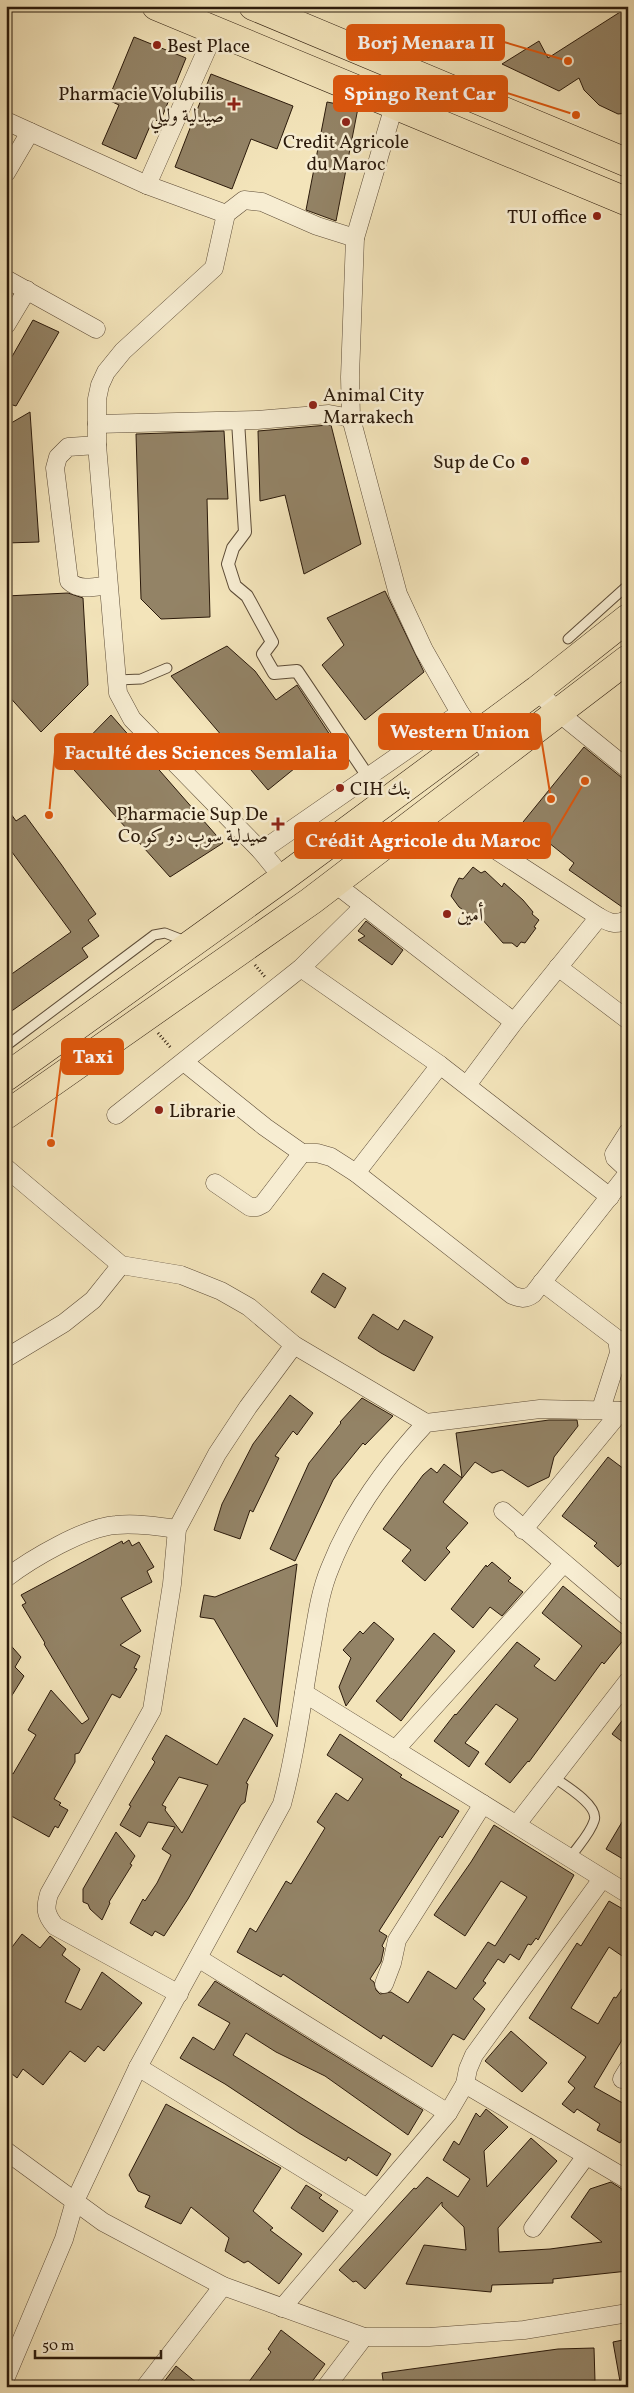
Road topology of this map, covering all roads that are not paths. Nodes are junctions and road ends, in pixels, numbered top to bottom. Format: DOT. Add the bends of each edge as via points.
graph roads {
  1 [pos="156,6"];
  2 [pos="253,6"];
  3 [pos="215,30"];
  4 [pos="394,106"];
  5 [pos="6,121"];
  6 [pos="30,132"];
  7 [pos="628,163"];
  8 [pos="6,173"];
  9 [pos="147,185"];
  10 [pos="628,202"];
  11 [pos="226,214"];
  12 [pos="355,238"];
  13 [pos="6,279"];
  14 [pos="27,290"];
  15 [pos="6,324"];
  16 [pos="96,329"];
  17 [pos="351,418"];
  18 [pos="238,420"];
  19 [pos="97,424"];
  20 [pos="97,445"];
  21 [pos="108,585"];
  22 [pos="628,585"];
  23 [pos="613,617"];
  24 [pos="568,639"];
  25 [pos="626,662"];
  26 [pos="167,668"];
  27 [pos="118,680"];
  28 [pos="536,690"];
  29 [pos="460,713"];
  30 [pos="558,713"];
  31 [pos="476,736"];
  32 [pos="495,761"];
  33 [pos="628,769"];
  34 [pos="369,778"];
  35 [pos="385,801"];
  36 [pos="482,841"];
  37 [pos="261,851"];
  38 [pos="283,878"];
  39 [pos="334,883"];
  40 [pos="364,906"];
  41 [pos="599,917"];
  42 [pos="628,919"];
  43 [pos="192,943"];
  44 [pos="558,966"];
  45 [pos="301,968"];
  46 [pos="628,1020"];
  47 [pos="514,1022"];
  48 [pos="6,1046"];
  49 [pos="184,1062"];
  50 [pos="440,1065"];
  51 [pos="6,1077"];
  52 [pos="466,1085"];
  53 [pos="6,1115"];
  54 [pos="116,1115"];
  55 [pos="628,1132"];
  56 [pos="302,1153"];
  57 [pos="6,1168"];
  58 [pos="628,1171"];
  59 [pos="356,1173"];
  60 [pos="215,1183"];
  61 [pos="610,1197"];
  62 [pos="122,1266"];
  63 [pos="542,1282"];
  64 [pos="294,1345"];
  65 [pos="6,1358"];
  66 [pos="600,1409"];
  67 [pos="624,1411"];
  68 [pos="426,1423"];
  69 [pos="503,1511"];
  70 [pos="177,1529"];
  71 [pos="523,1530"];
  72 [pos="564,1563"];
  73 [pos="6,1578"];
  74 [pos="626,1610"];
  75 [pos="628,1681"];
  76 [pos="304,1692"];
  77 [pos="395,1750"];
  78 [pos="554,1776"];
  79 [pos="483,1804"];
  80 [pos="517,1824"];
  81 [pos="570,1858"];
  82 [pos="602,1879"];
  83 [pos="628,1894"];
  84 [pos="198,1958"];
  85 [pos="384,1984"];
  86 [pos="179,1994"];
  87 [pos="138,2067"];
  88 [pos="465,2084"];
  89 [pos="448,2113"];
  90 [pos="6,2151"];
  91 [pos="586,2156"];
  92 [pos="628,2180"];
  93 [pos="75,2201"];
  94 [pos="367,2208"];
  95 [pos="533,2228"];
  96 [pos="222,2286"];
  97 [pos="282,2308"];
  98 [pos="628,2313"];
  99 [pos="364,2337"];
  100 [pos="6,2377"];
  101 [pos="145,2387"];
  102 [pos="326,2387"];
  1 -- 3 [label="main road"];
  2 -- 7 [label="main road"];
  3 -- 4 [label="main road"];
  3 -- 9 [label="street"];
  4 -- 10 [label="main road"];
  4 -- 12 [label="street"];
  5 -- 6 [label="street"];
  6 -- 8 [label="street"];
  6 -- 9 [label="street"];
  9 -- 11 [label="street"];
  11 -- 12 [label="street" via="244,200 262,202 317,226"];
  11 -- 19 [label="street" via="214,268 123,352 106,372 97,399"];
  12 -- 17 [label="street"];
  13 -- 14 [label="street"];
  14 -- 15 [label="street"];
  14 -- 16 [label="street"];
  17 -- 18 [label="street" via="329,414"];
  17 -- 29 [label="street" via="398,594 424,650"];
  18 -- 19 [label="street"];
  18 -- 34 [label="street" via="245,532 233,548 228,564 235,586 247,596 272,642 263,654 274,673 297,670"];
  19 -- 20 [label="street"];
  20 -- 21 [label="street"];
  20 -- 21 [label="street" via="68,447 58,457 55,468 69,581 81,588"];
  21 -- 27 [label="street"];
  22 -- 23 [label="lane"];
  23 -- 24 [label="lane"];
  23 -- 28 [label="main road"];
  25 -- 30 [label="main road"];
  26 -- 27 [label="lane" via="141,679"];
  27 -- 37 [label="street" via="118,693 132,719"];
  28 -- 30 [label="street"];
  28 -- 31 [label="main road"];
  29 -- 31 [label="street"];
  29 -- 34 [label="street"];
  30 -- 32 [label="main road"];
  30 -- 33 [label="street"];
  31 -- 32 [label="street"];
  31 -- 35 [label="main road"];
  32 -- 39 [label="main road"];
  34 -- 35 [label="street"];
  34 -- 37 [label="street"];
  35 -- 38 [label="main road"];
  36 -- 41 [label="street"];
  37 -- 38 [label="street"];
  38 -- 43 [label="main road"];
  39 -- 40 [label="street"];
  39 -- 53 [label="main road"];
  40 -- 45 [label="street"];
  40 -- 47 [label="street"];
  41 -- 42 [label="street" via="612,924"];
  41 -- 44 [label="street"];
  43 -- 48 [label="lane" via="165,933 154,935"];
  43 -- 51 [label="main road"];
  44 -- 46 [label="street"];
  44 -- 47 [label="street"];
  45 -- 49 [label="street"];
  45 -- 50 [label="street"];
  47 -- 52 [label="street"];
  49 -- 54 [label="street"];
  49 -- 56 [label="street" via="264,1127"];
  50 -- 52 [label="street"];
  50 -- 59 [label="street"];
  52 -- 61 [label="street"];
  55 -- 58 [label="street" via="614,1154"];
  56 -- 59 [label="street" via="331,1157"];
  56 -- 60 [label="street" via="257,1208 250,1207"];
  57 -- 62 [label="street"];
  58 -- 61 [label="street"];
  59 -- 63 [label="street" via="512,1295 528,1298"];
  61 -- 63 [label="street"];
  62 -- 64 [label="street" via="181,1275 221,1291 249,1307"];
  62 -- 65 [label="street" via="93,1300 64,1323"];
  63 -- 66 [label="street" via="617,1339 620,1345"];
  64 -- 68 [label="street"];
  64 -- 70 [label="street" via="218,1454"];
  66 -- 67 [label="street"];
  66 -- 68 [label="street" via="540,1409"];
  67 -- 71 [label="street"];
  68 -- 76 [label="street" via="394,1458 329,1569 318,1608"];
  69 -- 71 [label="street"];
  70 -- 73 [label="street" via="116,1524 91,1530"];
  70 -- 86 [label="street" via="172,1584 152,1710 49,1894 45,1908 55,1926"];
  71 -- 72 [label="street"];
  72 -- 74 [label="street"];
  72 -- 77 [label="street"];
  75 -- 78 [label="street"];
  76 -- 77 [label="street"];
  76 -- 84 [label="street" via="282,1804"];
  77 -- 79 [label="street"];
  78 -- 80 [label="street"];
  78 -- 81 [label="lane" via="591,1806 595,1813 594,1821"];
  79 -- 80 [label="street"];
  79 -- 85 [label="street" via="397,1940"];
  80 -- 81 [label="street"];
  81 -- 82 [label="street"];
  82 -- 83 [label="street"];
  82 -- 88 [label="street" via="474,2055"];
  84 -- 86 [label="street"];
  84 -- 89 [label="street"];
  86 -- 87 [label="street"];
  87 -- 93 [label="street"];
  87 -- 94 [label="street"];
  88 -- 89 [label="street"];
  88 -- 91 [label="street"];
  89 -- 94 [label="street"];
  90 -- 93 [label="street"];
  91 -- 92 [label="street"];
  91 -- 95 [label="street"];
  93 -- 96 [label="street" via="103,2222"];
  93 -- 100 [label="street" via="64,2239"];
  94 -- 97 [label="street"];
  96 -- 97 [label="street"];
  96 -- 101 [label="street"];
  97 -- 99 [label="street"];
  98 -- 99 [label="street" via="524,2330 429,2337"];
  99 -- 102 [label="street"];
}
